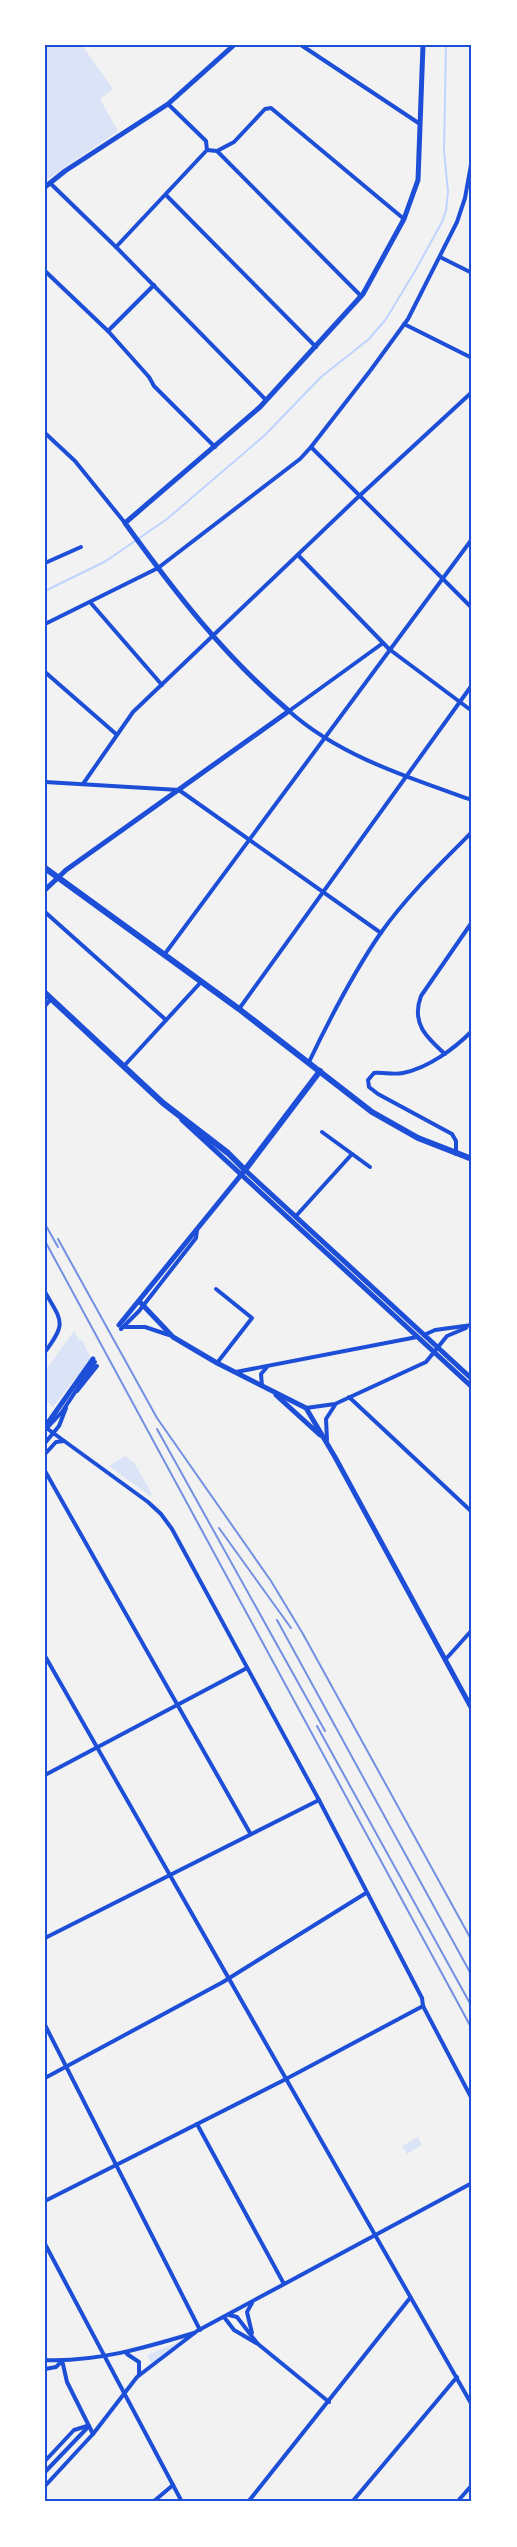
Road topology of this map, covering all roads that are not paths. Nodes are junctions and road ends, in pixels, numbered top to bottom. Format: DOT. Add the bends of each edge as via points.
graph roads {
  1 [pos="234,45"];
  2 [pos="301,45"];
  3 [pos="423,45"];
  4 [pos="168,104"];
  5 [pos="421,124"];
  6 [pos="207,150"];
  7 [pos="217,151"];
  8 [pos="472,159"];
  9 [pos="48,185"];
  10 [pos="166,195"];
  11 [pos="404,219"];
  12 [pos="116,247"];
  13 [pos="440,257"];
  14 [pos="45,271"];
  15 [pos="472,273"];
  16 [pos="154,285"];
  17 [pos="362,297"];
  18 [pos="404,324"];
  19 [pos="108,331"];
  20 [pos="316,347"];
  21 [pos="472,358"];
  22 [pos="472,392"];
  23 [pos="267,400"];
  24 [pos="45,433"];
  25 [pos="216,447"];
  26 [pos="310,447"];
  27 [pos="359,496"];
  28 [pos="125,523"];
  29 [pos="472,539"];
  30 [pos="81,547"];
  31 [pos="298,555"];
  32 [pos="45,563"];
  33 [pos="158,568"];
  34 [pos="442,578"];
  35 [pos="90,602"];
  36 [pos="472,608"];
  37 [pos="45,624"];
  38 [pos="212,637"];
  39 [pos="383,643"];
  40 [pos="389,649"];
  41 [pos="45,672"];
  42 [pos="162,685"];
  43 [pos="472,685"];
  44 [pos="459,702"];
  45 [pos="289,711"];
  46 [pos="472,711"];
  47 [pos="116,734"];
  48 [pos="326,736"];
  49 [pos="406,776"];
  50 [pos="45,782"];
  51 [pos="83,784"];
  52 [pos="179,790"];
  53 [pos="472,800"];
  54 [pos="472,832"];
  55 [pos="249,841"];
  56 [pos="45,868"];
  57 [pos="58,877"];
  58 [pos="45,890"];
  59 [pos="322,893"];
  60 [pos="45,912"];
  61 [pos="472,922"];
  62 [pos="381,933"];
  63 [pos="164,955"];
  64 [pos="201,982"];
  65 [pos="45,993"];
  66 [pos="51,999"];
  67 [pos="45,1006"];
  68 [pos="239,1009"];
  69 [pos="166,1020"];
  70 [pos="472,1031"];
  71 [pos="445,1054"];
  72 [pos="309,1062"];
  73 [pos="124,1066"];
  74 [pos="320,1071"];
  75 [pos="163,1103"];
  76 [pos="322,1132"];
  77 [pos="352,1154"];
  78 [pos="456,1154"];
  79 [pos="472,1159"];
  80 [pos="370,1167"];
  81 [pos="245,1170"];
  82 [pos="240,1176"];
  83 [pos="296,1216"];
  84 [pos="216,1289"];
  85 [pos="45,1292"];
  86 [pos="141,1303"];
  87 [pos="472,1325"];
  88 [pos="123,1328"];
  89 [pos="424,1334"];
  90 [pos="173,1336"];
  91 [pos="417,1337"];
  92 [pos="436,1350"];
  93 [pos="45,1352"];
  94 [pos="95,1362"];
  95 [pos="217,1363"];
  96 [pos="267,1366"];
  97 [pos="235,1372"];
  98 [pos="472,1379"];
  99 [pos="262,1386"];
  100 [pos="472,1387"];
  101 [pos="271,1390"];
  102 [pos="349,1397"];
  103 [pos="67,1404"];
  104 [pos="335,1404"];
  105 [pos="306,1408"];
  106 [pos="47,1426"];
  107 [pos="53,1433"];
  108 [pos="65,1441"];
  109 [pos="45,1443"];
  110 [pos="327,1443"];
  111 [pos="45,1454"];
  112 [pos="45,1471"];
  113 [pos="472,1512"];
  114 [pos="472,1630"];
  115 [pos="45,1656"];
  116 [pos="445,1660"];
  117 [pos="247,1668"];
  118 [pos="177,1704"];
  119 [pos="472,1709"];
  120 [pos="97,1747"];
  121 [pos="45,1775"];
  122 [pos="319,1800"];
  123 [pos="250,1833"];
  124 [pos="169,1875"];
  125 [pos="366,1893"];
  126 [pos="45,1938"];
  127 [pos="229,1979"];
  128 [pos="423,2006"];
  129 [pos="45,2025"];
  130 [pos="66,2066"];
  131 [pos="45,2078"];
  132 [pos="286,2079"];
  133 [pos="472,2098"];
  134 [pos="196,2124"];
  135 [pos="116,2165"];
  136 [pos="472,2182"];
  137 [pos="45,2201"];
  138 [pos="374,2235"];
  139 [pos="45,2244"];
  140 [pos="284,2284"];
  141 [pos="410,2298"];
  142 [pos="254,2301"];
  143 [pos="227,2316"];
  144 [pos="199,2331"];
  145 [pos="252,2334"];
  146 [pos="258,2344"];
  147 [pos="123,2354"];
  148 [pos="104,2357"];
  149 [pos="45,2360"];
  150 [pos="62,2360"];
  151 [pos="45,2369"];
  152 [pos="137,2377"];
  153 [pos="457,2377"];
  154 [pos="124,2394"];
  155 [pos="329,2402"];
  156 [pos="472,2405"];
  157 [pos="89,2426"];
  158 [pos="93,2434"];
  159 [pos="45,2462"];
  160 [pos="45,2472"];
  161 [pos="173,2485"];
  162 [pos="472,2485"];
  163 [pos="45,2486"];
  164 [pos="153,2502"];
  165 [pos="182,2502"];
  166 [pos="248,2502"];
  167 [pos="352,2502"];
  168 [pos="458,2502"];
  1 -- 4 [label="street"];
  2 -- 5 [label="street"];
  3 -- 5 [label="street"];
  4 -- 6 [label="street" via="206,141"];
  4 -- 9 [label="street"];
  5 -- 11 [label="street" via="418,180"];
  6 -- 7 [label="street"];
  6 -- 10 [label="street"];
  7 -- 11 [label="street" via="234,142 265,109 271,108"];
  7 -- 17 [label="street"];
  8 -- 13 [label="street" via="460,214"];
  9 -- 12 [label="street"];
  10 -- 12 [label="street"];
  10 -- 20 [label="street"];
  11 -- 17 [label="street"];
  12 -- 16 [label="street"];
  13 -- 15 [label="street"];
  13 -- 18 [label="street"];
  14 -- 19 [label="street"];
  16 -- 19 [label="street"];
  16 -- 23 [label="street"];
  17 -- 20 [label="street"];
  18 -- 21 [label="street"];
  18 -- 26 [label="street"];
  19 -- 25 [label="street" via="154,386"];
  20 -- 23 [label="street"];
  22 -- 27 [label="street"];
  23 -- 25 [label="street"];
  24 -- 28 [label="street" via="75,461"];
  25 -- 28 [label="street"];
  26 -- 27 [label="street"];
  26 -- 33 [label="street" via="300,459"];
  27 -- 31 [label="street"];
  27 -- 34 [label="street"];
  28 -- 33 [label="street"];
  29 -- 34 [label="street"];
  30 -- 32 [label="street"];
  31 -- 38 [label="street"];
  31 -- 39 [label="street"];
  33 -- 35 [label="street"];
  33 -- 38 [label="street"];
  34 -- 36 [label="street"];
  34 -- 40 [label="street"];
  35 -- 37 [label="street"];
  35 -- 42 [label="street"];
  38 -- 42 [label="street"];
  38 -- 45 [label="street"];
  39 -- 40 [label="street"];
  39 -- 45 [label="street"];
  40 -- 44 [label="street"];
  40 -- 48 [label="street"];
  41 -- 47 [label="street"];
  42 -- 47 [label="street"];
  43 -- 44 [label="street"];
  44 -- 46 [label="street"];
  44 -- 49 [label="street"];
  45 -- 48 [label="street"];
  45 -- 52 [label="street"];
  47 -- 51 [label="street"];
  48 -- 49 [label="street"];
  48 -- 55 [label="street"];
  49 -- 53 [label="street"];
  49 -- 59 [label="street"];
  50 -- 51 [label="street"];
  51 -- 52 [label="street"];
  52 -- 55 [label="street"];
  52 -- 57 [label="street"];
  54 -- 62 [label="street"];
  55 -- 59 [label="street"];
  55 -- 63 [label="street"];
  56 -- 57 [label="main road"];
  57 -- 58 [label="street"];
  57 -- 63 [label="main road"];
  59 -- 62 [label="street"];
  59 -- 68 [label="street"];
  60 -- 69 [label="street"];
  61 -- 71 [label="street" via="421,996 418,1007 422,1031"];
  62 -- 72 [label="street" via="339,1001"];
  63 -- 64 [label="main road"];
  64 -- 68 [label="main road"];
  64 -- 69 [label="street"];
  65 -- 66 [label="main road"];
  66 -- 67 [label="street"];
  66 -- 73 [label="main road"];
  68 -- 72 [label="main road"];
  69 -- 73 [label="street"];
  70 -- 71 [label="street"];
  71 -- 78 [label="street" via="403,1073 374,1073 368,1082 371,1089 387,1099 452,1134"];
  72 -- 74 [label="main road"];
  73 -- 75 [label="main road"];
  74 -- 78 [label="main road" via="380,1117"];
  74 -- 81 [label="main road"];
  75 -- 81 [label="main road"];
  75 -- 82 [label="street"];
  76 -- 77 [label="street"];
  77 -- 80 [label="street"];
  77 -- 83 [label="street"];
  78 -- 79 [label="main road"];
  81 -- 82 [label="street"];
  81 -- 83 [label="street"];
  82 -- 86 [label="street"];
  82 -- 91 [label="street"];
  83 -- 89 [label="street"];
  84 -- 95 [label="street" via="252,1318"];
  85 -- 93 [label="street" via="60,1323 58,1334"];
  86 -- 88 [label="street"];
  86 -- 90 [label="street"];
  87 -- 89 [label="street"];
  87 -- 92 [label="street" via="448,1335"];
  88 -- 90 [label="street" via="145,1327"];
  89 -- 91 [label="street"];
  89 -- 92 [label="street"];
  90 -- 95 [label="street"];
  91 -- 92 [label="street"];
  91 -- 96 [label="street"];
  92 -- 98 [label="street"];
  92 -- 100 [label="street"];
  92 -- 102 [label="street" via="426,1362"];
  94 -- 103 [label="street"];
  94 -- 106 [label="street"];
  95 -- 97 [label="street"];
  96 -- 97 [label="street"];
  96 -- 99 [label="street" via="261,1374"];
  97 -- 99 [label="street"];
  99 -- 101 [label="street"];
  101 -- 105 [label="street"];
  101 -- 110 [label="street"];
  102 -- 104 [label="street"];
  102 -- 113 [label="street"];
  103 -- 106 [label="street"];
  103 -- 107 [label="street"];
  104 -- 105 [label="street"];
  104 -- 110 [label="street" via="326,1423"];
  105 -- 110 [label="street"];
  106 -- 107 [label="street"];
  107 -- 108 [label="street"];
  107 -- 109 [label="street"];
  108 -- 111 [label="street" via="56,1442"];
  108 -- 117 [label="street" via="161,1514"];
  110 -- 116 [label="street"];
  112 -- 118 [label="street"];
  114 -- 116 [label="street"];
  115 -- 120 [label="street"];
  116 -- 119 [label="street"];
  117 -- 118 [label="street"];
  117 -- 122 [label="street"];
  118 -- 120 [label="street"];
  118 -- 123 [label="street"];
  120 -- 121 [label="street"];
  120 -- 124 [label="street"];
  122 -- 123 [label="street"];
  122 -- 125 [label="street"];
  123 -- 124 [label="street"];
  124 -- 126 [label="street"];
  124 -- 127 [label="street"];
  125 -- 127 [label="street"];
  125 -- 128 [label="street"];
  127 -- 130 [label="street"];
  127 -- 132 [label="street"];
  128 -- 132 [label="street"];
  128 -- 133 [label="street"];
  129 -- 130 [label="street"];
  130 -- 131 [label="street"];
  130 -- 135 [label="street"];
  132 -- 134 [label="street"];
  132 -- 138 [label="street"];
  134 -- 135 [label="street"];
  134 -- 140 [label="street"];
  135 -- 137 [label="street"];
  135 -- 144 [label="street"];
  136 -- 138 [label="street"];
  138 -- 140 [label="street"];
  138 -- 141 [label="street"];
  139 -- 148 [label="street"];
  140 -- 142 [label="street"];
  141 -- 153 [label="street"];
  141 -- 155 [label="street"];
  142 -- 143 [label="street"];
  142 -- 145 [label="street" via="248,2312"];
  143 -- 144 [label="street"];
  143 -- 145 [label="street" via="237,2317"];
  143 -- 146 [label="street" via="234,2330"];
  144 -- 147 [label="street"];
  144 -- 152 [label="street"];
  145 -- 146 [label="street"];
  146 -- 155 [label="street"];
  147 -- 148 [label="street"];
  147 -- 152 [label="street" via="139,2361"];
  148 -- 150 [label="street"];
  148 -- 154 [label="street"];
  149 -- 150 [label="street"];
  150 -- 151 [label="street" via="54,2368"];
  150 -- 157 [label="street" via="67,2382"];
  152 -- 154 [label="street"];
  153 -- 156 [label="street"];
  153 -- 167 [label="street"];
  154 -- 158 [label="street"];
  154 -- 161 [label="street"];
  155 -- 166 [label="street"];
  157 -- 158 [label="street"];
  157 -- 159 [label="street" via="74,2430"];
  157 -- 160 [label="street"];
  158 -- 163 [label="street"];
  161 -- 164 [label="street"];
  161 -- 165 [label="street"];
  162 -- 168 [label="street"];
}
